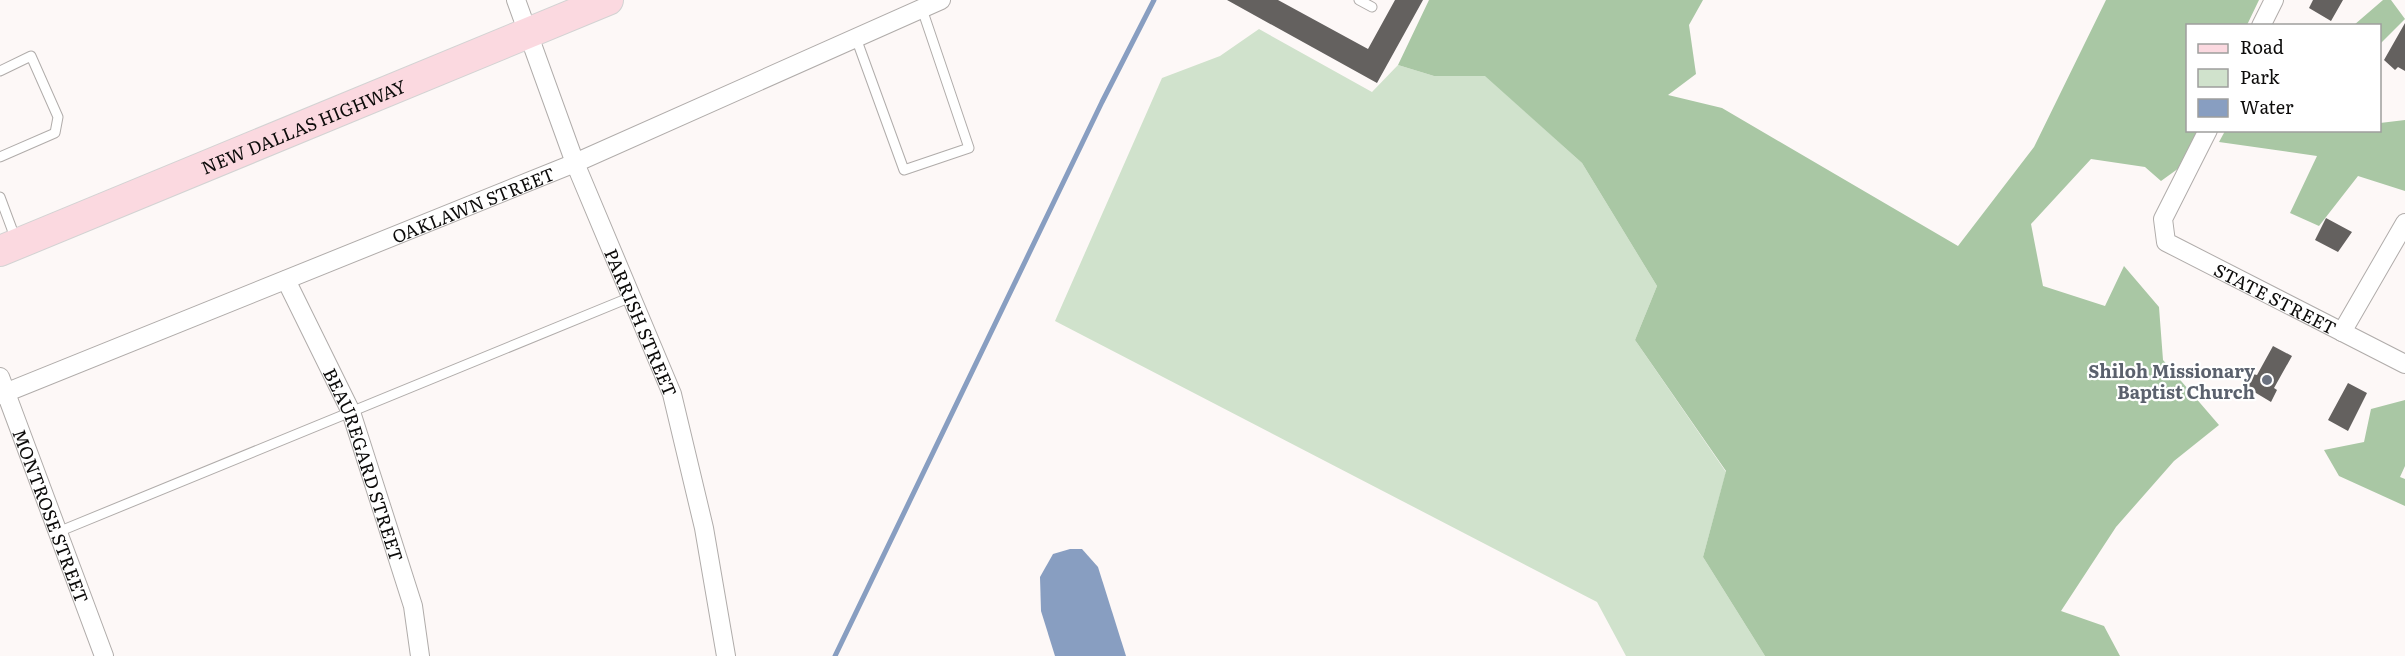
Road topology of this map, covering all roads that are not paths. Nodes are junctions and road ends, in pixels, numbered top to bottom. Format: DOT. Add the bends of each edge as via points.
graph roads {
  1 [pos="516,0"];
  2 [pos="608,0"];
  3 [pos="941,0"];
  4 [pos="1359,0"];
  5 [pos="2274,0"];
  6 [pos="1372,7"];
  7 [pos="922,9"];
  8 [pos="2262,24"];
  9 [pos="528,32"];
  10 [pos="856,38"];
  11 [pos="0,71"];
  12 [pos="2207,132"];
  13 [pos="0,157"];
  14 [pos="575,163"];
  15 [pos="0,197"];
  16 [pos="2405,223"];
  17 [pos="9,247"];
  18 [pos="286,280"];
  19 [pos="632,297"];
  20 [pos="2342,332"];
  21 [pos="2405,364"];
  22 [pos="2,388"];
  23 [pos="351,412"];
  24 [pos="58,532"];
  25 [pos="104,656"];
  26 [pos="420,656"];
  27 [pos="726,656"];
  1 -- 9 [label="street, PARRISH STREET"];
  2 -- 9 [label="main road, NEW DALLAS HIGHWAY"];
  3 -- 7 [label="street, OAKLAWN STREET"];
  4 -- 6 [label="lane"];
  5 -- 8 [label="street"];
  7 -- 10 [label="street, OAKLAWN STREET"];
  7 -- 10 [label="lane" via="969,148 904,170"];
  9 -- 14 [label="street, PARRISH STREET"];
  9 -- 17 [label="main road, NEW DALLAS HIGHWAY"];
  10 -- 14 [label="street, OAKLAWN STREET"];
  11 -- 13 [label="lane" via="31,56 58,117 55,133"];
  12 -- 20 [label="street, STATE STREET" via="2163,219 2166,242"];
  14 -- 18 [label="street, OAKLAWN STREET"];
  14 -- 19 [label="street, PARRISH STREET"];
  15 -- 17 [label="lane"];
  16 -- 20 [label="street"];
  18 -- 22 [label="street, OAKLAWN STREET"];
  18 -- 23 [label="street, BEAUREGARD STREET"];
  19 -- 23 [label="lane"];
  19 -- 27 [label="street, PARRISH STREET" via="672,394 704,528"];
  20 -- 21 [label="street, STATE STREET"];
  22 -- 24 [label="street, MONTROSE STREET"];
  23 -- 24 [label="lane"];
  23 -- 26 [label="street, BEAUREGARD STREET" via="413,606"];
  24 -- 25 [label="street, MONTROSE STREET"];
}
